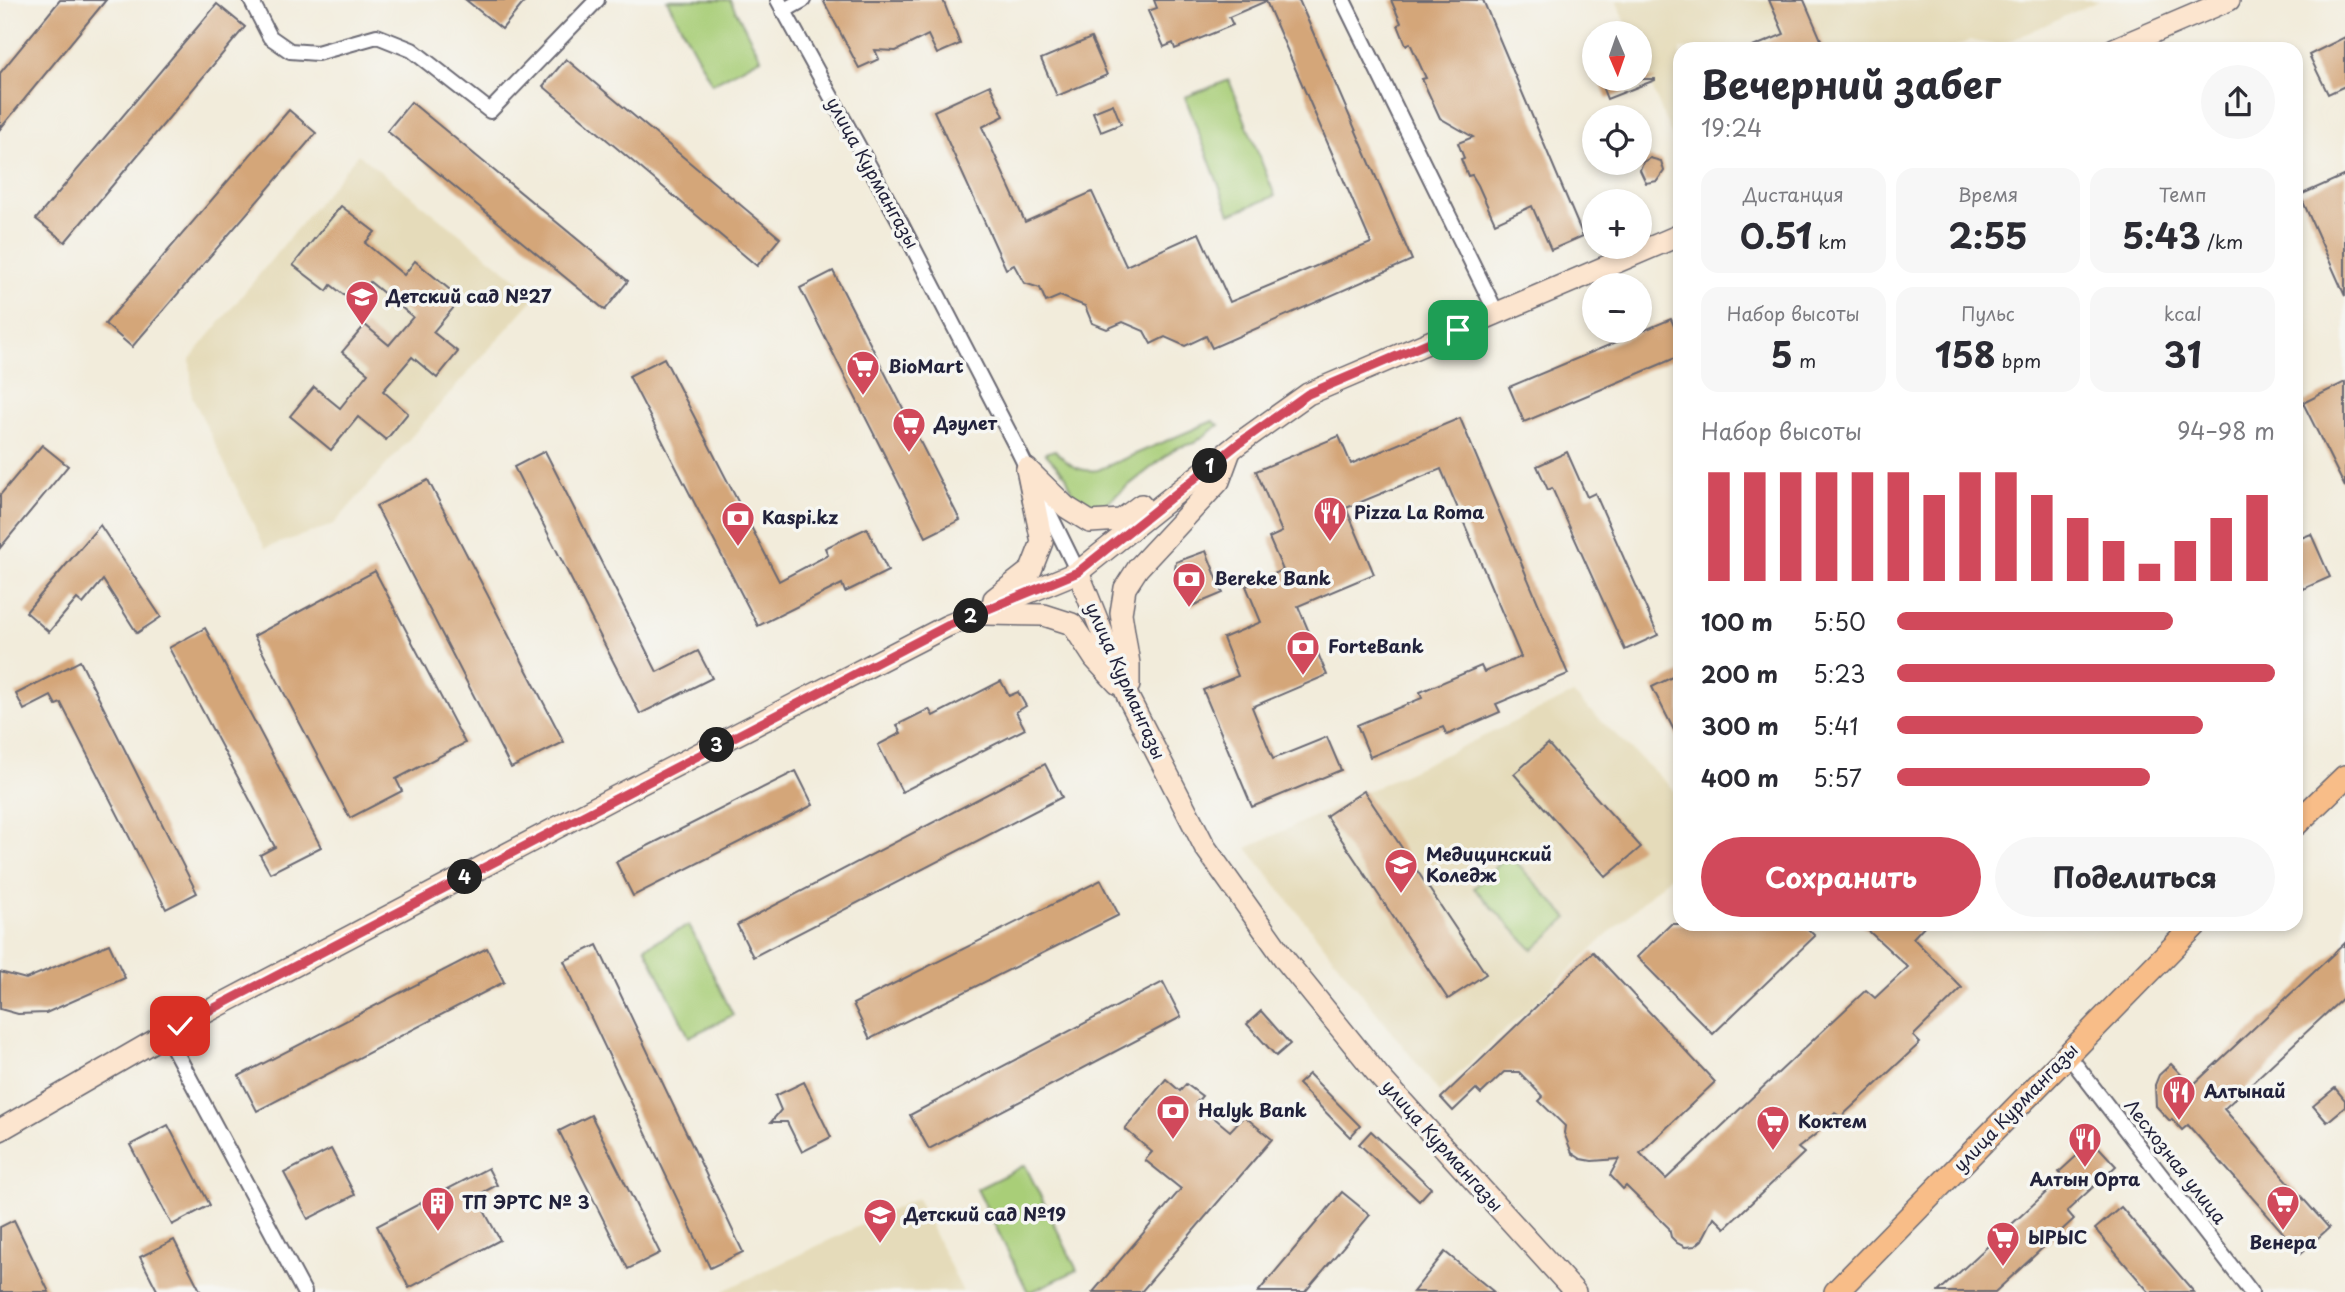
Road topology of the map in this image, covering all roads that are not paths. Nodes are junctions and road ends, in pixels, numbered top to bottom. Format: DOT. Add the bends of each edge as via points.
graph roads {
  1 [pos="251,0"];
  2 [pos="597,0"];
  3 [pos="803,0"];
  4 [pos="1343,0"];
  5 [pos="2229,0"];
  6 [pos="780,5"];
  7 [pos="2131,42"];
  8 [pos="1673,238"];
  9 [pos="1497,314"];
  10 [pos="1231,449"];
  11 [pos="1027,469"];
  12 [pos="1078,572"];
  13 [pos="976,614"];
  14 [pos="1128,696"];
  15 [pos="2345,777"];
  16 [pos="2303,817"];
  17 [pos="2189,931"];
  18 [pos="166,1034"];
  19 [pos="2068,1055"];
  20 [pos="0,1130"];
  21 [pos="304,1292"];
  22 [pos="1575,1292"];
  23 [pos="1836,1292"];
  24 [pos="2251,1292"];
  1 -- 2 [label="street" via="270,37 290,51 317,53 377,36 412,50 490,111"];
  3 -- 6 [label="street"];
  4 -- 9 [label="street"];
  5 -- 7 [label="street"];
  6 -- 11 [label="street, улица Курмангазы" via="900,222"];
  8 -- 9 [label="street"];
  9 -- 10 [label="street" via="1308,394"];
  10 -- 11 [label="street" via="1202,460 1121,520 1090,522 1066,507"];
  10 -- 12 [label="street"];
  10 -- 14 [label="street" via="1219,481 1125,588 1121,613 1129,664"];
  11 -- 12 [label="street, улица Курмангазы"];
  11 -- 13 [label="street" via="1042,542 1031,570"];
  12 -- 13 [label="street"];
  12 -- 14 [label="street, улица Курмангазы"];
  13 -- 14 [label="street" via="1044,615 1072,624"];
  13 -- 18 [label="street" via="615,797"];
  14 -- 22 [label="street, улица Курмангазы" via="1205,847 1286,961 1379,1076"];
  15 -- 16 [label="main road"];
  17 -- 19 [label="main road, улица Курмангазы"];
  18 -- 20 [label="street"];
  18 -- 21 [label="street"];
  19 -- 23 [label="main road, улица Курмангазы"];
  19 -- 24 [label="street, Лесхозная улица"];
}
